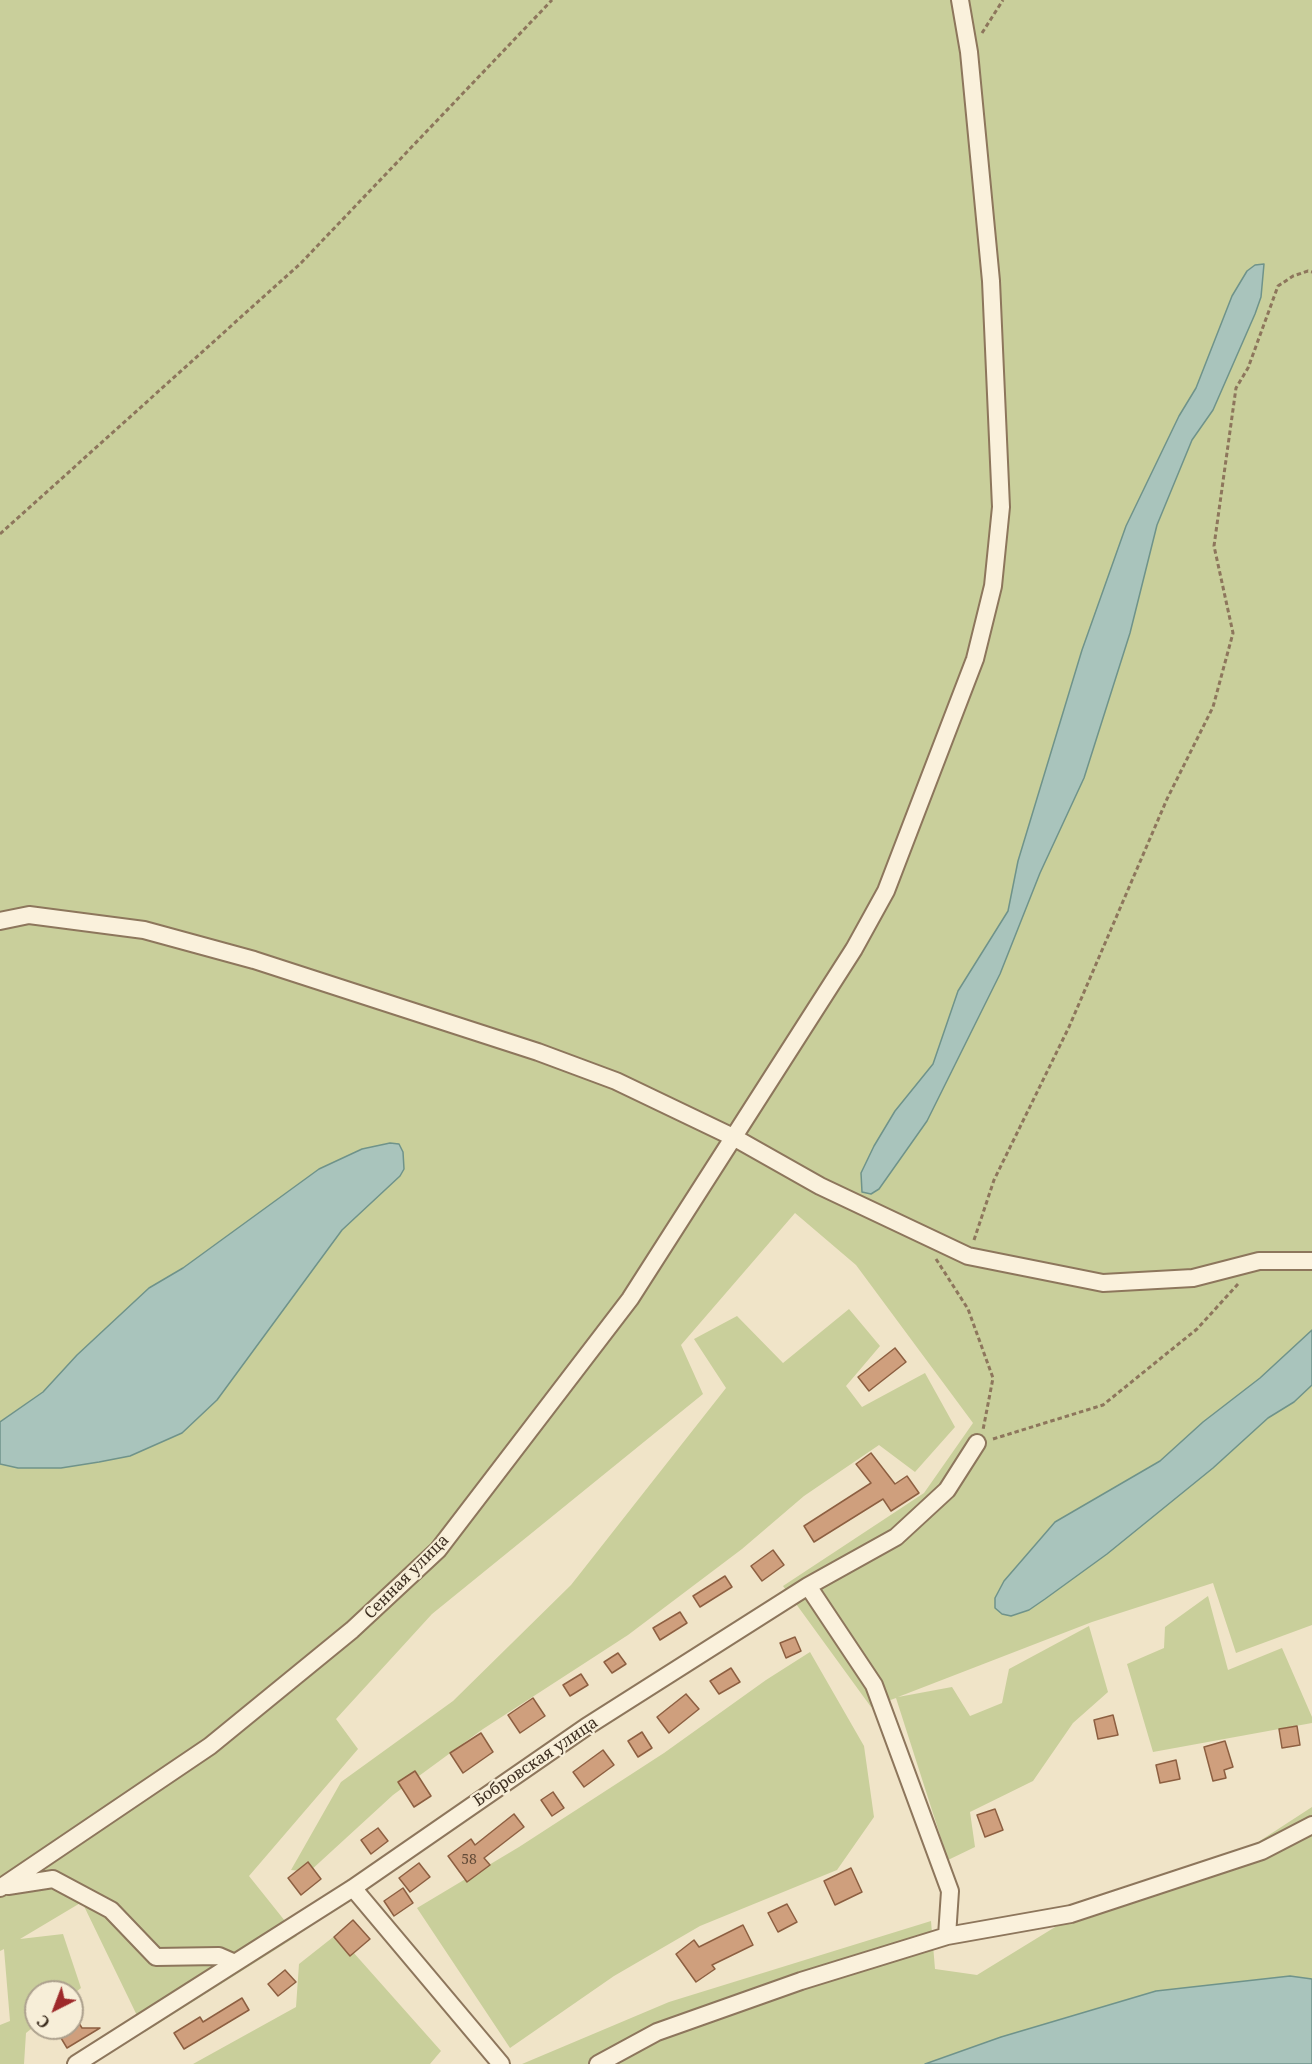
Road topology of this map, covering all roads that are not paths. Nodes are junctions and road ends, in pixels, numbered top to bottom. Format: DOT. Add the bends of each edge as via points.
graph roads {
  1 [pos="960,0"];
  2 [pos="0,921"];
  3 [pos="735,1138"];
  4 [pos="1312,1261"];
  5 [pos="977,1443"];
  6 [pos="808,1586"];
  7 [pos="1312,1825"];
  8 [pos="1,1887"];
  9 [pos="353,1888"];
  10 [pos="947,1936"];
  11 [pos="235,1963"];
  12 [pos="76,2064"];
  13 [pos="501,2064"];
  14 [pos="598,2064"];
  1 -- 3 [label="street, Сенная улица" via="969,52 991,281 1001,507 993,586 975,659 886,891 854,950"];
  2 -- 3 [label="street" via="29,915 144,930 254,960 538,1052 616,1081"];
  3 -- 4 [label="street" via="820,1186 968,1256 1103,1283 1193,1278 1259,1261"];
  3 -- 8 [label="street, Сенная улица" via="630,1299 438,1550 352,1630 210,1746"];
  5 -- 6 [label="street, Бобровская улица" via="947,1490 919,1518 896,1537"];
  6 -- 9 [label="street, Бобровская улица" via="586,1727"];
  6 -- 10 [label="street" via="874,1685 950,1891"];
  7 -- 10 [label="street" via="1262,1851 1071,1914"];
  8 -- 11 [label="street" via="53,1879 111,1910 156,1958 219,1956"];
  9 -- 11 [label="street, Бобровская улица"];
  9 -- 13 [label="street"];
  10 -- 14 [label="street" via="801,1981 657,2032"];
  11 -- 12 [label="street, Бобровская улица"];
}
